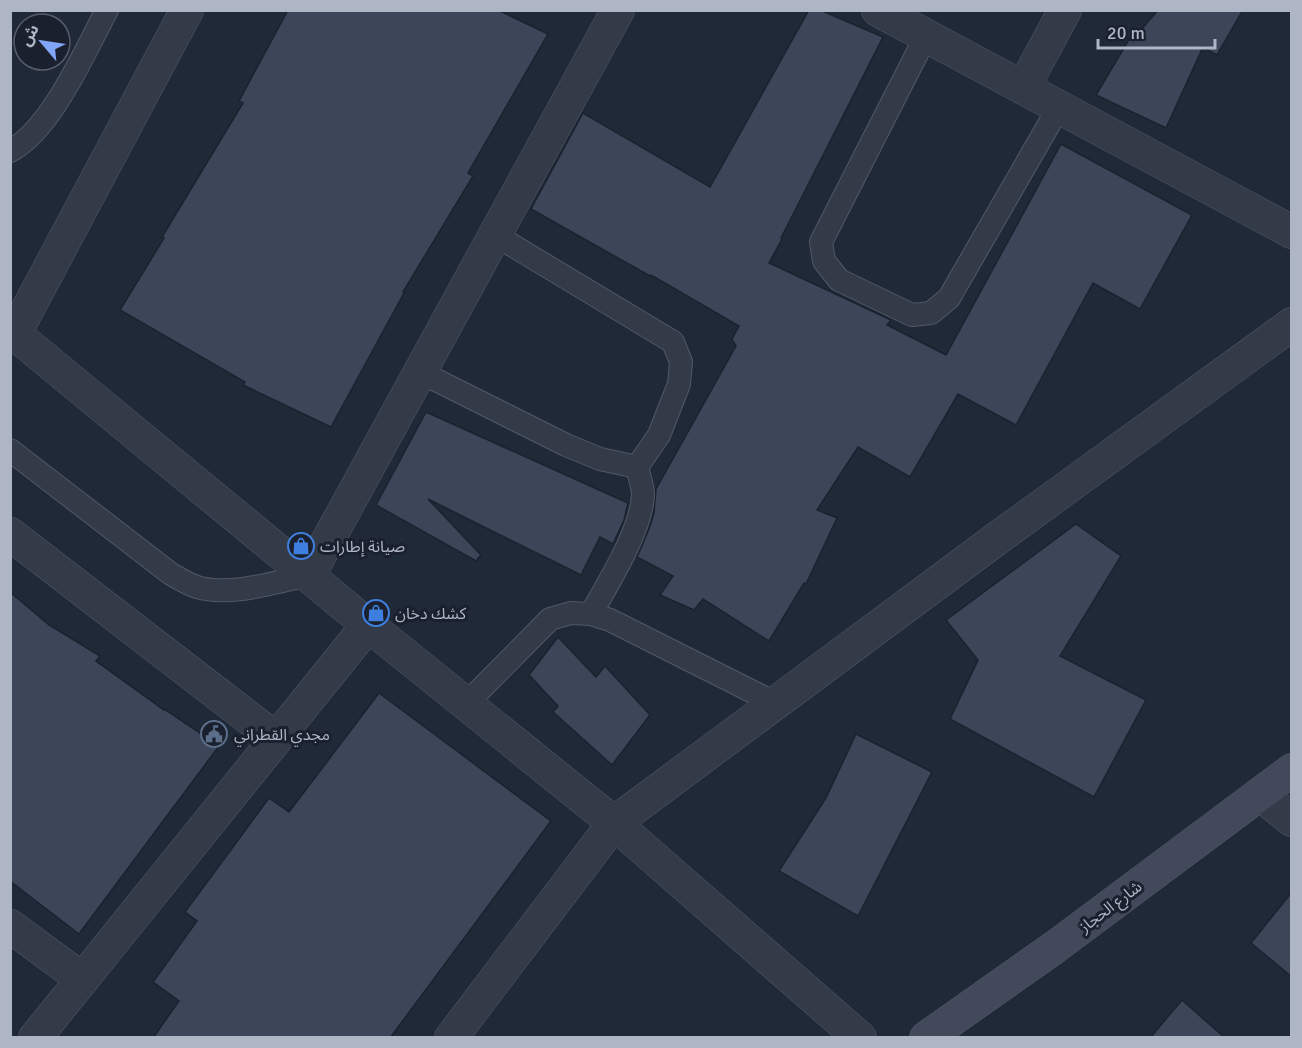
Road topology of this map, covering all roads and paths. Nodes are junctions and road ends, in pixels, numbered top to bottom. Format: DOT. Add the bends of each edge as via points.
graph roads {
  1 [pos="107,10"];
  2 [pos="187,10"];
  3 [pos="618,10"];
  4 [pos="878,10"];
  5 [pos="1065,10"];
  6 [pos="926,36"];
  7 [pos="1023,88"];
  8 [pos="1059,107"];
  9 [pos="10,151"];
  10 [pos="1292,232"];
  11 [pos="495,235"];
  12 [pos="1292,324"];
  13 [pos="13,332"];
  14 [pos="420,372"];
  15 [pos="10,450"];
  16 [pos="637,467"];
  17 [pos="10,534"];
  18 [pos="309,575"];
  19 [pos="591,614"];
  20 [pos="368,625"];
  21 [pos="775,703"];
  22 [pos="465,704"];
  23 [pos="276,739"];
  24 [pos="1292,770"];
  25 [pos="1260,794"];
  26 [pos="1292,820"];
  27 [pos="614,823"];
  28 [pos="10,926"];
  29 [pos="82,979"];
  30 [pos="35,1038"];
  31 [pos="451,1038"];
  32 [pos="860,1038"];
  33 [pos="926,1038"];
  1 -- 9 [label="lane" via="51,112 32,135"];
  2 -- 13 [label="street"];
  3 -- 11 [label="street"];
  4 -- 6 [label="street"];
  5 -- 7 [label="street"];
  6 -- 7 [label="street"];
  6 -- 8 [label="lane" via="821,242 824,261 839,280 912,315 931,313 949,298"];
  7 -- 8 [label="street"];
  8 -- 10 [label="street"];
  11 -- 14 [label="street"];
  11 -- 16 [label="lane" via="673,342 681,362 679,384 659,435"];
  12 -- 21 [label="street"];
  13 -- 18 [label="street"];
  14 -- 16 [label="lane" via="566,445 600,459"];
  14 -- 18 [label="street"];
  15 -- 18 [label="lane" via="184,582 208,589 240,589"];
  16 -- 19 [label="lane" via="643,493 636,527"];
  17 -- 23 [label="street"];
  18 -- 20 [label="street"];
  19 -- 21 [label="lane"];
  19 -- 22 [label="lane" via="550,618"];
  20 -- 22 [label="street"];
  20 -- 23 [label="street"];
  21 -- 27 [label="street"];
  22 -- 27 [label="street"];
  23 -- 29 [label="street"];
  24 -- 25 [label="main road, شارع الحجاز"];
  25 -- 26 [label="street"];
  25 -- 33 [label="main road, شارع الحجاز"];
  27 -- 31 [label="street"];
  27 -- 32 [label="street"];
  28 -- 29 [label="street"];
  29 -- 30 [label="street"];
}
